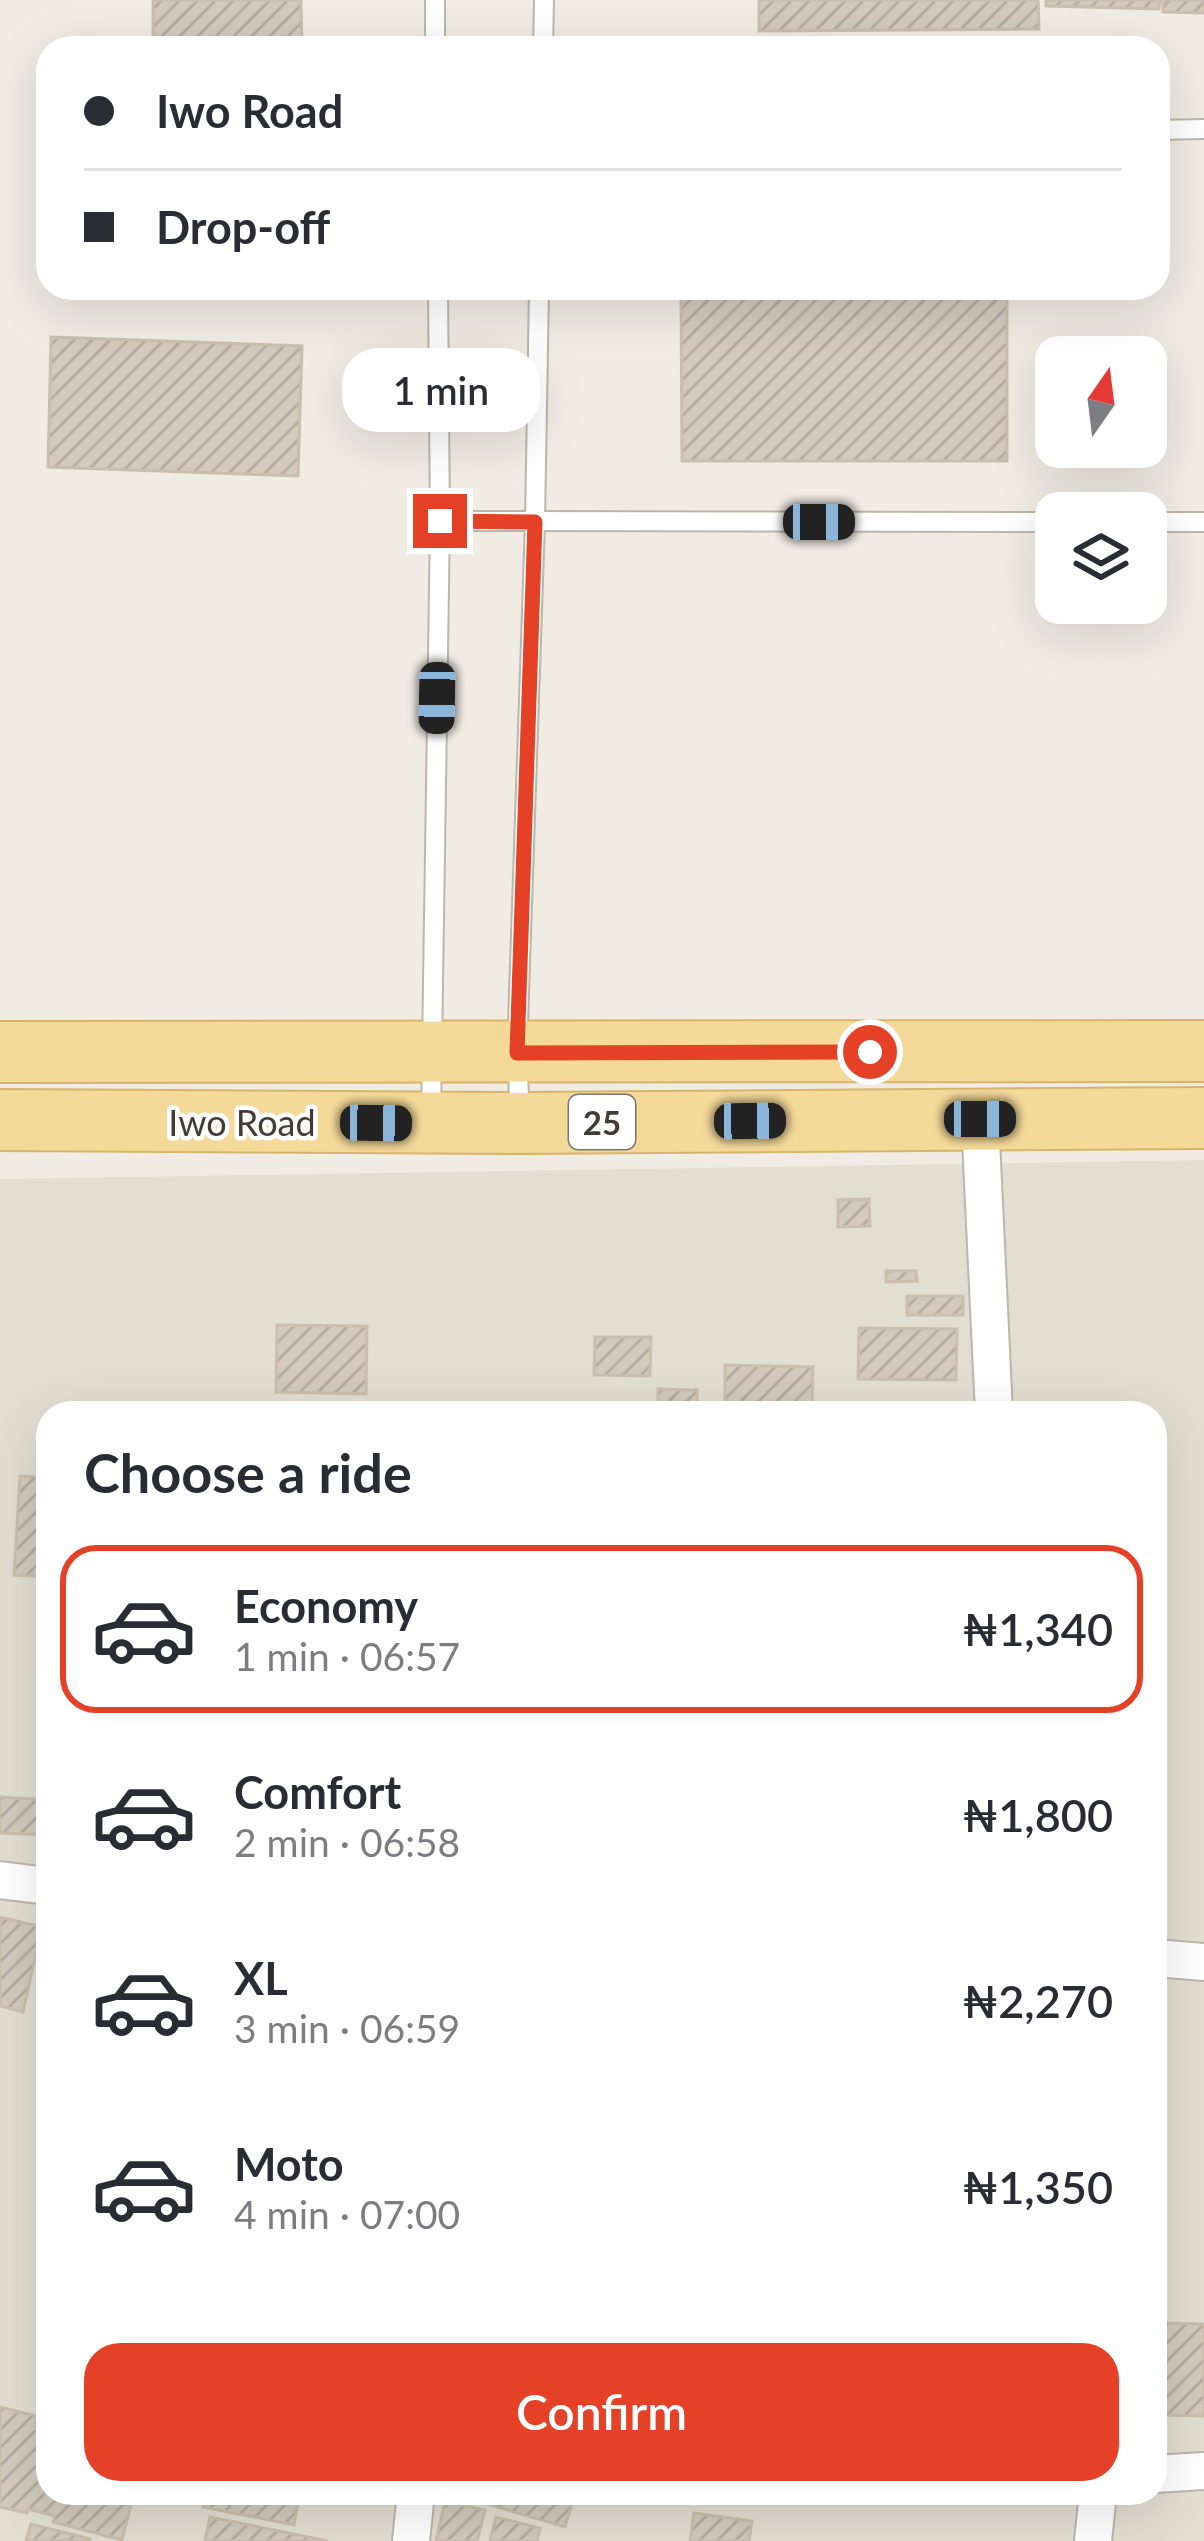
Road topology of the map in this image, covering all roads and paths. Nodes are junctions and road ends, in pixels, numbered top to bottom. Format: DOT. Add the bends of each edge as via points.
graph roads {
  1 [pos="435,0"];
  2 [pos="544,0"];
  3 [pos="435,36"];
  4 [pos="543,36"];
  5 [pos="1204,129"];
  6 [pos="1170,130"];
  7 [pos="438,300"];
  8 [pos="539,300"];
  9 [pos="440,521"];
  10 [pos="535,522"];
  11 [pos="1035,522"];
  12 [pos="1167,522"];
  13 [pos="1204,522"];
  14 [pos="1204,1051"];
  15 [pos="0,1052"];
  16 [pos="517,1053"];
  17 [pos="432,1054"];
  18 [pos="1204,1118"];
  19 [pos="980,1119"];
  20 [pos="0,1120"];
  21 [pos="431,1123"];
  22 [pos="520,1123"];
  23 [pos="993,1401"];
  24 [pos="0,1880"];
  25 [pos="36,1884"];
  26 [pos="1167,1959"];
  27 [pos="1204,1962"];
  28 [pos="1204,2471"];
  29 [pos="1167,2473"];
  30 [pos="415,2505"];
  31 [pos="1097,2505"];
  32 [pos="411,2541"];
  33 [pos="1093,2541"];
  1 -- 3 [label="lane"];
  2 -- 4 [label="lane"];
  5 -- 6 [label="lane"];
  7 -- 9 [label="lane"];
  8 -- 10 [label="lane"];
  9 -- 10 [label="lane"];
  9 -- 17 [label="lane"];
  10 -- 11 [label="lane"];
  10 -- 16 [label="lane"];
  12 -- 13 [label="lane"];
  14 -- 16 [label="main road, Iwo Road"];
  15 -- 17 [label="main road, Iwo Road"];
  16 -- 17 [label="main road, Iwo Road"];
  16 -- 22 [label="lane"];
  17 -- 21 [label="lane"];
  18 -- 19 [label="main road, Iwo Road / 25"];
  19 -- 22 [label="main road, Iwo Road / 25"];
  19 -- 23 [label="street"];
  20 -- 21 [label="main road, Iwo Road / 25"];
  21 -- 22 [label="main road, Iwo Road / 25"];
  24 -- 25 [label="street"];
  26 -- 27 [label="street"];
  28 -- 29 [label="street"];
  30 -- 32 [label="street"];
  31 -- 33 [label="street"];
}
